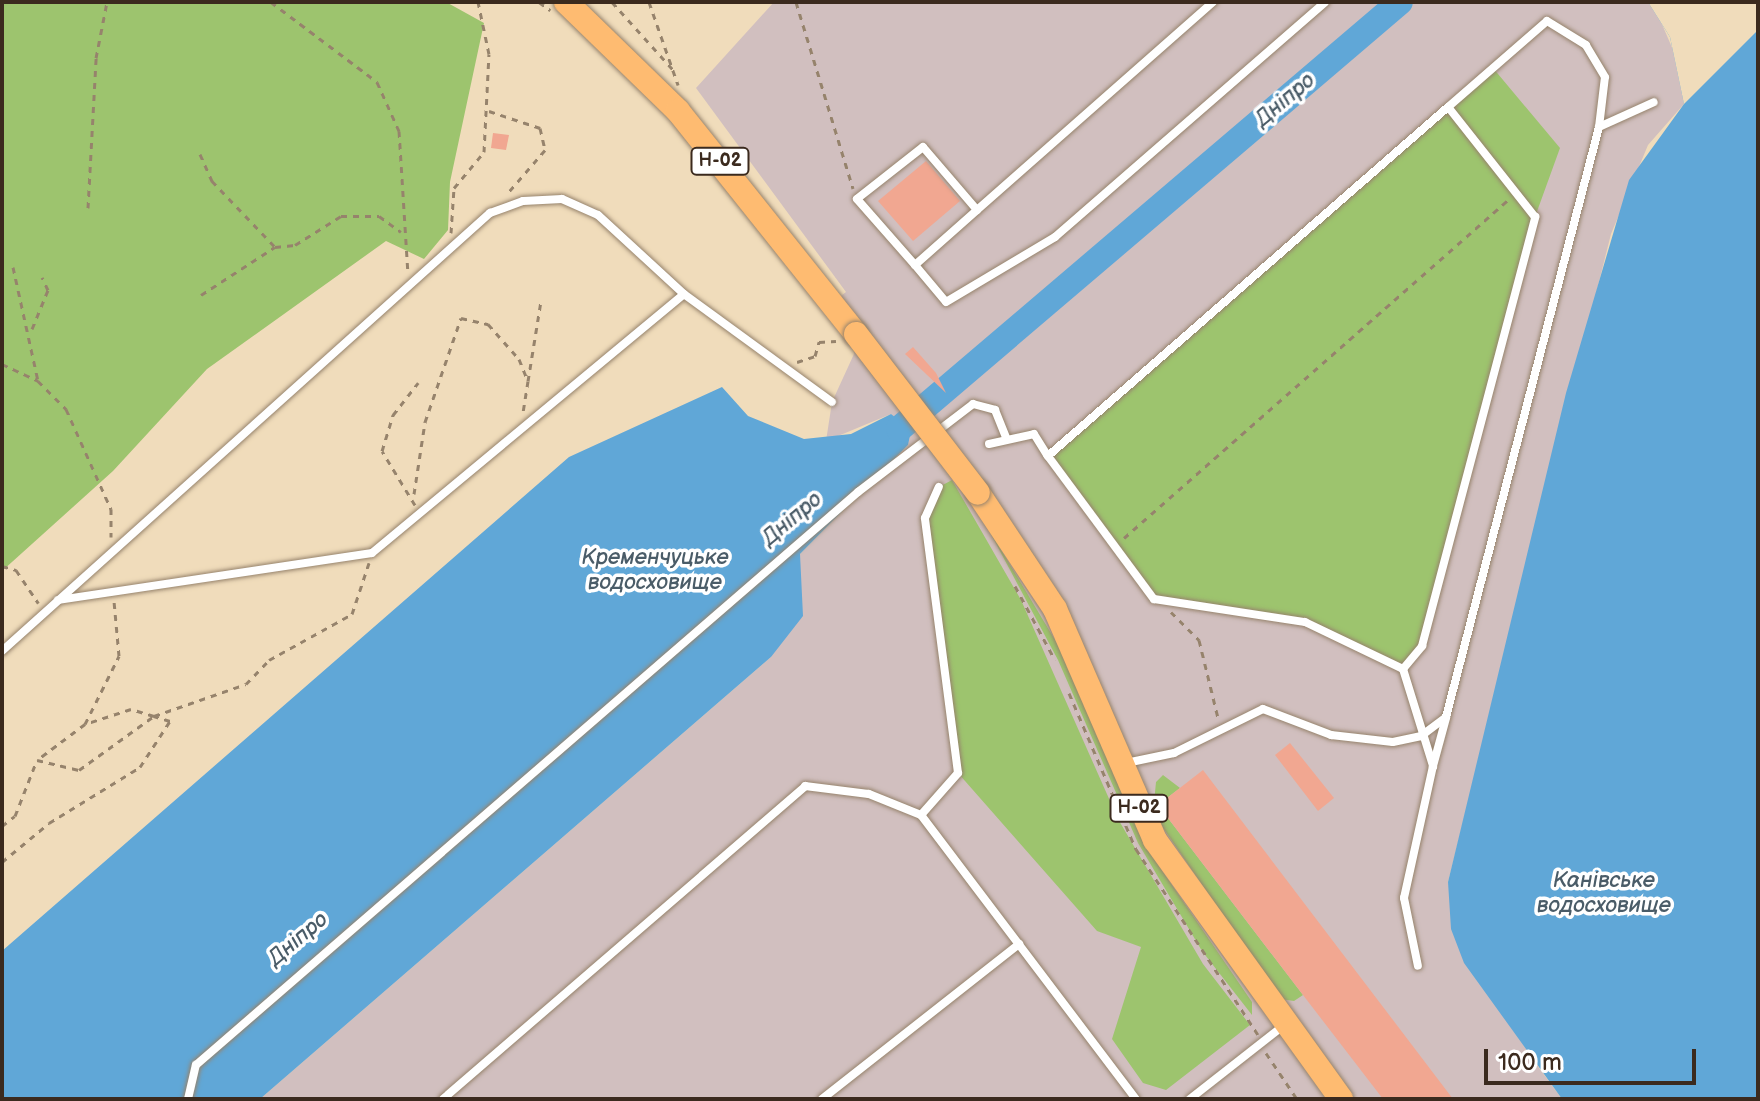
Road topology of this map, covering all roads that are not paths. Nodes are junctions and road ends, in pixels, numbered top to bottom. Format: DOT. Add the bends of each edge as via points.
graph roads {
  1 [pos="566,2"];
  2 [pos="1213,2"];
  3 [pos="1325,2"];
  4 [pos="1654,102"];
  5 [pos="1448,107"];
  6 [pos="1599,127"];
  7 [pos="977,210"];
  8 [pos="915,265"];
  9 [pos="684,294"];
  10 [pos="832,402"];
  11 [pos="1006,437"];
  12 [pos="989,444"];
  13 [pos="1048,456"];
  14 [pos="939,487"];
  15 [pos="58,600"];
  16 [pos="2,651"];
  17 [pos="1403,669"];
  18 [pos="1446,717"];
  19 [pos="1421,736"];
  20 [pos="1118,765"];
  21 [pos="1433,766"];
  22 [pos="921,815"];
  23 [pos="1019,944"];
  24 [pos="1418,966"];
  25 [pos="1284,1025"];
  26 [pos="188,1099"];
  27 [pos="443,1099"];
  28 [pos="822,1099"];
  29 [pos="1136,1099"];
  30 [pos="1190,1099"];
  31 [pos="1341,1099"];
  1 -- 20 [label="main road, Н-02, bridge" via="678,111 978,493 1055,609"];
  2 -- 7 [label="lane"];
  3 -- 8 [label="lane" via="1055,237 946,302"];
  4 -- 6 [label="lane"];
  5 -- 6 [label="lane" via="1547,21 1586,45 1605,77"];
  5 -- 13 [label="lane"];
  5 -- 17 [label="lane" via="1535,217 1422,646"];
  6 -- 18 [label="lane"];
  7 -- 8 [label="lane"];
  7 -- 8 [label="lane" via="923,147 857,199"];
  9 -- 10 [label="lane"];
  9 -- 15 [label="lane" via="372,553"];
  9 -- 15 [label="lane" via="598,215 562,199 523,201 490,213"];
  11 -- 12 [label="lane"];
  11 -- 13 [label="lane" via="1034,434"];
  11 -- 26 [label="lane" via="995,410 973,404 858,492 196,1065"];
  13 -- 17 [label="lane" via="1154,599 1305,622"];
  14 -- 22 [label="lane" via="925,518 958,773"];
  15 -- 16 [label="lane"];
  17 -- 19 [label="lane"];
  18 -- 19 [label="lane"];
  18 -- 21 [label="lane"];
  19 -- 20 [label="lane" via="1393,742 1331,735 1263,709 1174,753"];
  19 -- 21 [label="lane"];
  20 -- 25 [label="main road, Н-02" via="1155,840"];
  21 -- 24 [label="lane" via="1404,898"];
  22 -- 23 [label="lane"];
  22 -- 27 [label="lane" via="869,794 805,786"];
  23 -- 28 [label="lane"];
  23 -- 29 [label="lane"];
  25 -- 30 [label="lane"];
  25 -- 31 [label="main road, Н-02"];
}
